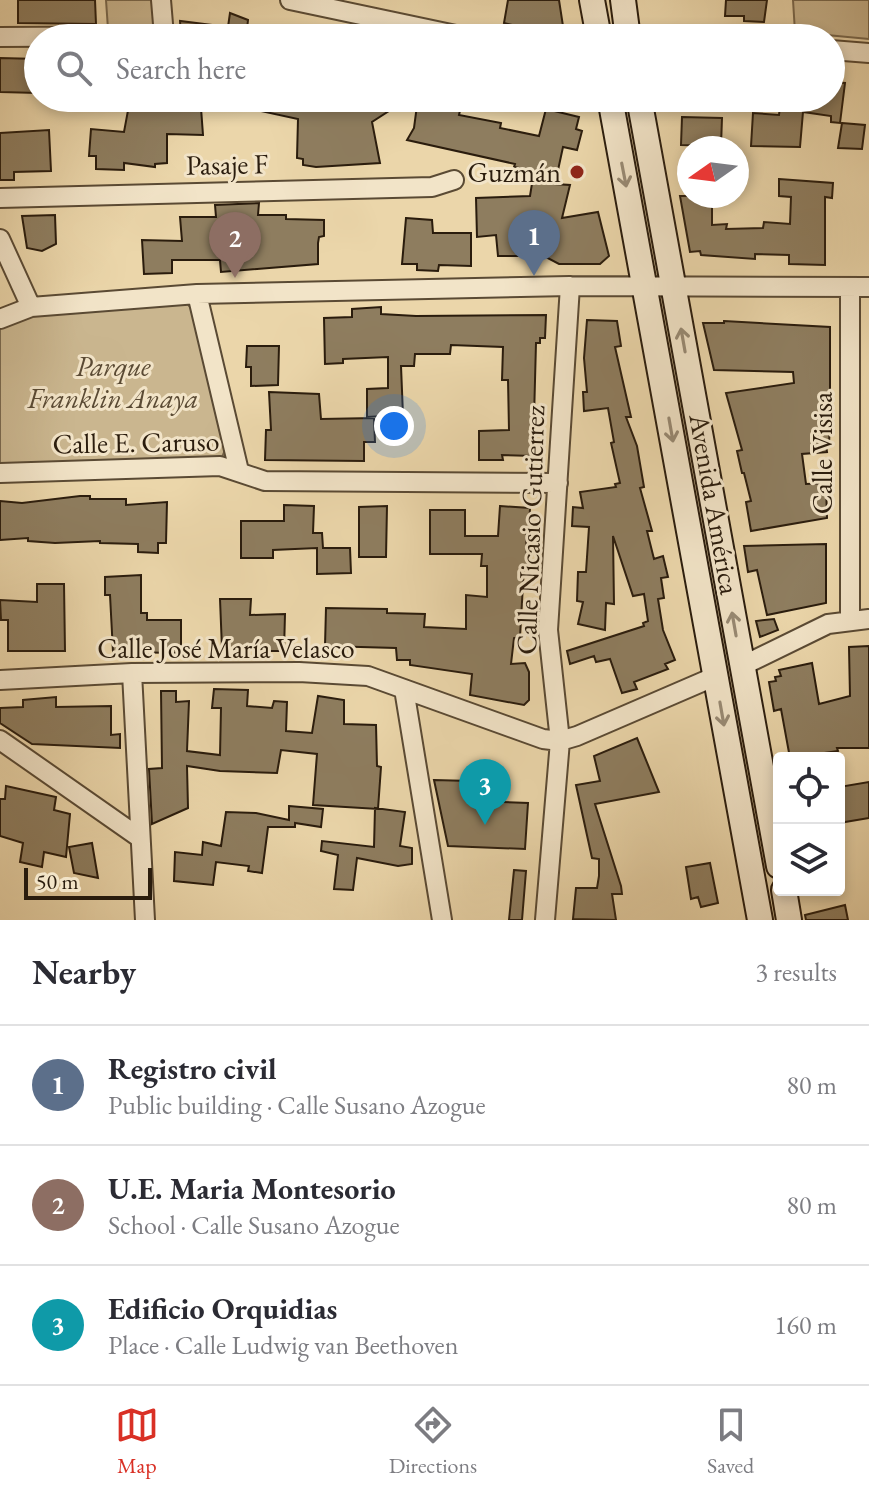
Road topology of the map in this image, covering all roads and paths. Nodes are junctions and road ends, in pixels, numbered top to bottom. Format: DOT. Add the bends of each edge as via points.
graph roads {
  1 [pos="161,0"];
  2 [pos="290,0"];
  3 [pos="592,0"];
  4 [pos="623,0"];
  5 [pos="163,24"];
  6 [pos="404,24"];
  7 [pos="596,24"];
  8 [pos="626,24"];
  9 [pos="0,37"];
  10 [pos="24,37"];
  11 [pos="845,51"];
  12 [pos="869,53"];
  13 [pos="613,112"];
  14 [pos="642,112"];
  15 [pos="454,180"];
  16 [pos="0,198"];
  17 [pos="0,239"];
  18 [pos="570,286"];
  19 [pos="645,286"];
  20 [pos="674,286"];
  21 [pos="860,287"];
  22 [pos="197,294"];
  23 [pos="31,307"];
  24 [pos="0,319"];
  25 [pos="239,471"];
  26 [pos="0,473"];
  27 [pos="558,483"];
  28 [pos="860,619"];
  29 [pos="742,666"];
  30 [pos="132,673"];
  31 [pos="716,676"];
  32 [pos="0,680"];
  33 [pos="404,689"];
  34 [pos="0,740"];
  35 [pos="560,741"];
  36 [pos="773,834"];
  37 [pos="140,838"];
  38 [pos="785,896"];
  39 [pos="145,920"];
  40 [pos="442,920"];
  41 [pos="545,920"];
  42 [pos="760,920"];
  43 [pos="789,920"];
  1 -- 5 [label="street"];
  2 -- 6 [label="street"];
  3 -- 7 [label="main road"];
  4 -- 8 [label="main road"];
  9 -- 10 [label="street"];
  11 -- 12 [label="street"];
  13 -- 19 [label="main road, Avenida América, one-way"];
  14 -- 20 [label="main road, Avenida América"];
  15 -- 16 [label="street, Pasaje F" via="432,187"];
  17 -- 23 [label="street"];
  18 -- 19 [label="street"];
  18 -- 22 [label="street"];
  18 -- 27 [label="street, Calle Nicasio Gutierrez"];
  19 -- 20 [label="street"];
  19 -- 31 [label="main road, Avenida América, one-way"];
  20 -- 21 [label="street"];
  29 -- 20 [label="main road, Avenida América, one-way"];
  21 -- 28 [label="street, Calle Visisa"];
  22 -- 23 [label="street"];
  22 -- 25 [label="street"];
  23 -- 24 [label="street"];
  25 -- 26 [label="street, Calle E. Caruso" via="220,466"];
  25 -- 27 [label="street, Calle E. Caruso" via="265,481"];
  27 -- 35 [label="street, Calle Nicasio Gutierrez" via="548,630"];
  28 -- 29 [label="street" via="828,624"];
  29 -- 36 [label="main road, Avenida América"];
  30 -- 32 [label="street, Calle José María Velasco"];
  30 -- 33 [label="street, Calle José María Velasco" via="328,672 368,676"];
  30 -- 37 [label="street"];
  31 -- 35 [label="street"];
  31 -- 42 [label="main road, Avenida América, one-way"];
  33 -- 35 [label="street, Calle José María Velasco"];
  33 -- 40 [label="street"];
  34 -- 37 [label="street"];
  35 -- 41 [label="street, Calle Nicasio Gutierrez"];
  37 -- 39 [label="street"];
  38 -- 43 [label="main road"];
}
